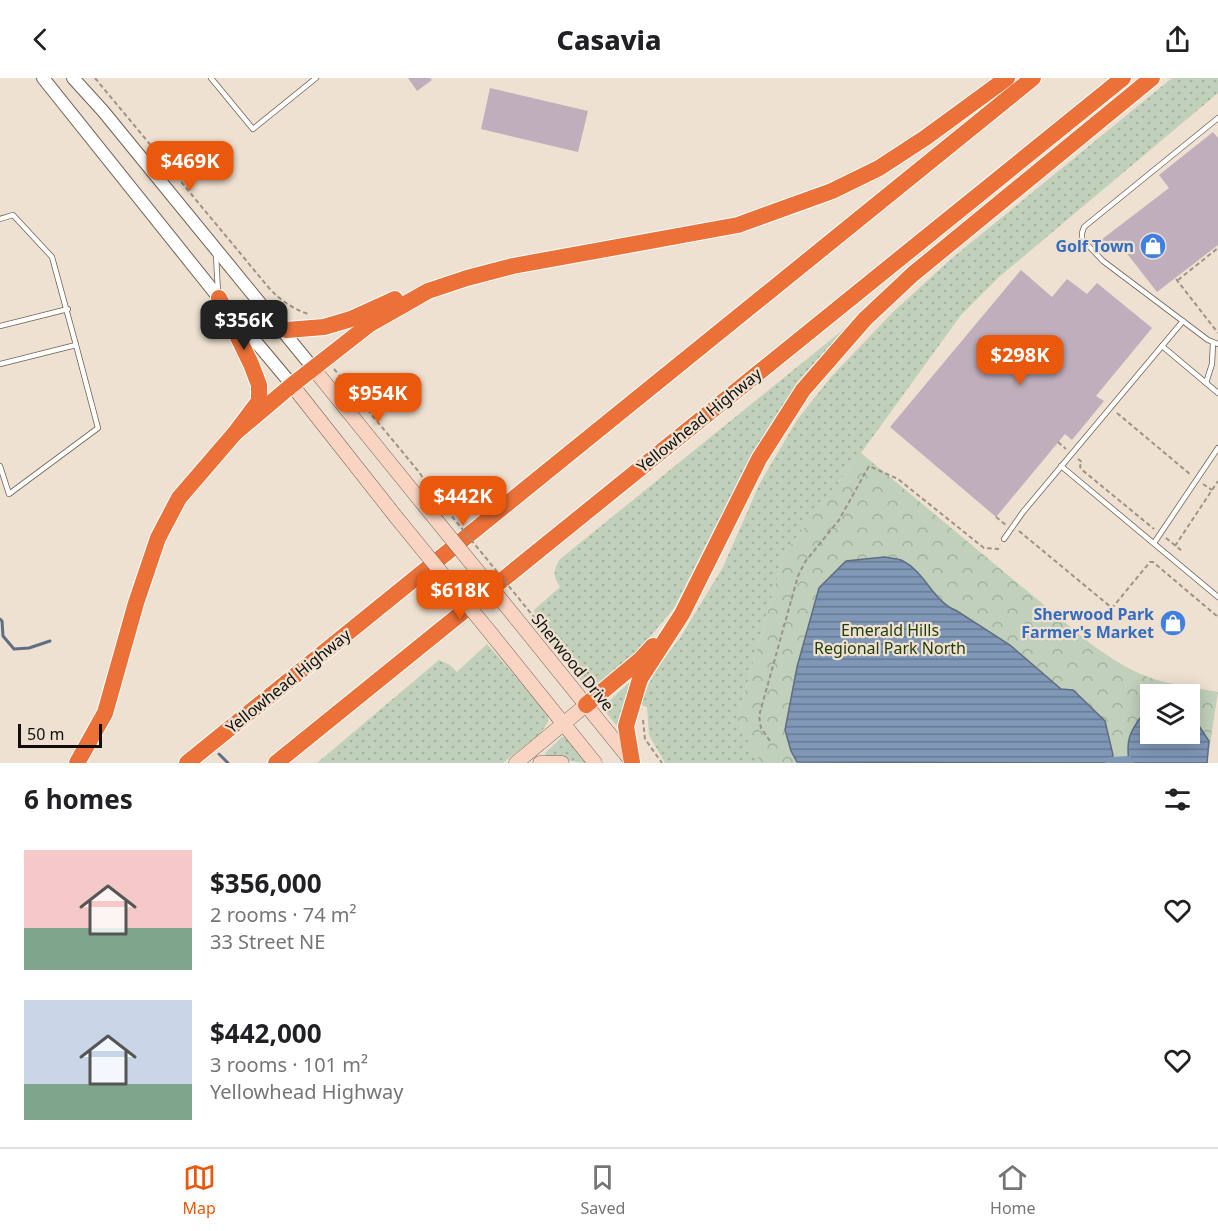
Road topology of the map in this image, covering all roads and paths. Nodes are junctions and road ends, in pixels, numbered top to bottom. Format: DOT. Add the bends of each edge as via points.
graph roads {
  1 [pos="43,78"];
  2 [pos="73,78"];
  3 [pos="95,78"];
  4 [pos="211,78"];
  5 [pos="316,78"];
  6 [pos="1007,78"];
  7 [pos="1033,78"];
  8 [pos="1123,78"];
  9 [pos="1152,78"];
  10 [pos="1218,118"];
  11 [pos="0,219"];
  12 [pos="216,247"];
  13 [pos="1218,248"];
  14 [pos="428,291"];
  15 [pos="219,298"];
  16 [pos="68,309"];
  17 [pos="316,317"];
  18 [pos="1183,321"];
  19 [pos="0,326"];
  20 [pos="282,328"];
  21 [pos="1218,333"];
  22 [pos="1216,343"];
  23 [pos="76,345"];
  24 [pos="1162,346"];
  25 [pos="0,364"];
  26 [pos="313,368"];
  27 [pos="334,369"];
  28 [pos="1206,383"];
  29 [pos="292,385"];
  30 [pos="1218,393"];
  31 [pos="1111,407"];
  32 [pos="235,433"];
  33 [pos="1058,442"];
  34 [pos="1218,448"];
  35 [pos="1072,454"];
  36 [pos="0,466"];
  37 [pos="1061,466"];
  38 [pos="1197,479"];
  39 [pos="1218,481"];
  40 [pos="1212,490"];
  41 [pos="996,518"];
  42 [pos="1012,528"];
  43 [pos="1160,533"];
  44 [pos="1004,540"];
  45 [pos="1154,543"];
  46 [pos="1175,546"];
  47 [pos="1182,551"];
  48 [pos="1218,597"];
  49 [pos="682,615"];
  50 [pos="1218,617"];
  51 [pos="600,684"];
  52 [pos="586,705"];
  53 [pos="643,719"];
  54 [pos="564,724"];
  55 [pos="770,741"];
  56 [pos="77,763"];
  57 [pos="187,763"];
  58 [pos="276,763"];
  59 [pos="516,763"];
  60 [pos="540,763"];
  61 [pos="562,763"];
  62 [pos="595,763"];
  63 [pos="632,763"];
  64 [pos="662,763"];
  1 -- 15 [label="street"];
  2 -- 12 [label="street"];
  3 -- 17 [label="path" via="281,301"];
  4 -- 5 [label="lane" via="253,129"];
  6 -- 14 [label="highway" via="879,168 821,195 738,225 513,266"];
  7 -- 57 [label="highway, Yellowhead Highway"];
  8 -- 58 [label="highway, Yellowhead Highway"];
  9 -- 49 [label="highway" via="913,274 866,319 803,390 759,459"];
  10 -- 18 [label="lane" via="1084,227 1082,233 1082,239 1103,261"];
  11 -- 16 [label="lane" via="13,215 52,257"];
  12 -- 15 [label="lane"];
  12 -- 20 [label="street"];
  13 -- 21 [label="path" via="1177,279"];
  14 -- 20 [label="highway" via="411,292 324,327"];
  14 -- 26 [label="highway" via="370,324"];
  15 -- 29 [label="street"];
  15 -- 32 [label="highway" via="259,385 259,402"];
  16 -- 19 [label="lane"];
  16 -- 23 [label="lane"];
  18 -- 22 [label="lane"];
  18 -- 24 [label="lane"];
  20 -- 26 [label="street"];
  22 -- 28 [label="lane"];
  23 -- 25 [label="lane"];
  23 -- 36 [label="lane" via="98,428 9,494"];
  24 -- 28 [label="lane"];
  24 -- 31 [label="lane"];
  26 -- 29 [label="highway"];
  26 -- 52 [label="main road, Sherwood Drive, bridge"];
  27 -- 51 [label="path, bridge" via="538,622"];
  28 -- 30 [label="lane"];
  29 -- 32 [label="highway"];
  29 -- 54 [label="main road, bridge"];
  31 -- 35 [label="lane"];
  31 -- 38 [label="path"];
  32 -- 56 [label="highway" via="179,498 158,538 105,714"];
  33 -- 35 [label="path"];
  34 -- 38 [label="lane"];
  35 -- 37 [label="lane"];
  35 -- 43 [label="path" via="1082,462 1081,469"];
  37 -- 42 [label="lane"];
  37 -- 45 [label="lane"];
  38 -- 40 [label="path"];
  38 -- 43 [label="lane"];
  39 -- 40 [label="path"];
  40 -- 46 [label="path"];
  41 -- 42 [label="path"];
  42 -- 44 [label="lane"];
  42 -- 50 [label="path" via="1112,608 1153,562"];
  43 -- 45 [label="lane"];
  43 -- 46 [label="path"];
  44 -- 55 [label="path" via="998,549 984,548 898,479 869,466 835,526 798,576 759,716 759,724"];
  45 -- 48 [label="lane"];
  46 -- 47 [label="path"];
  49 -- 52 [label="highway" via="640,660"];
  49 -- 63 [label="highway" via="640,679 626,726"];
  52 -- 54 [label="main road"];
  52 -- 63 [label="main road, Sherwood Drive"];
  53 -- 64 [label="path" via="645,739"];
  54 -- 59 [label="main road"];
  54 -- 62 [label="main road"];
  60 -- 61 [label="main road"];
}
